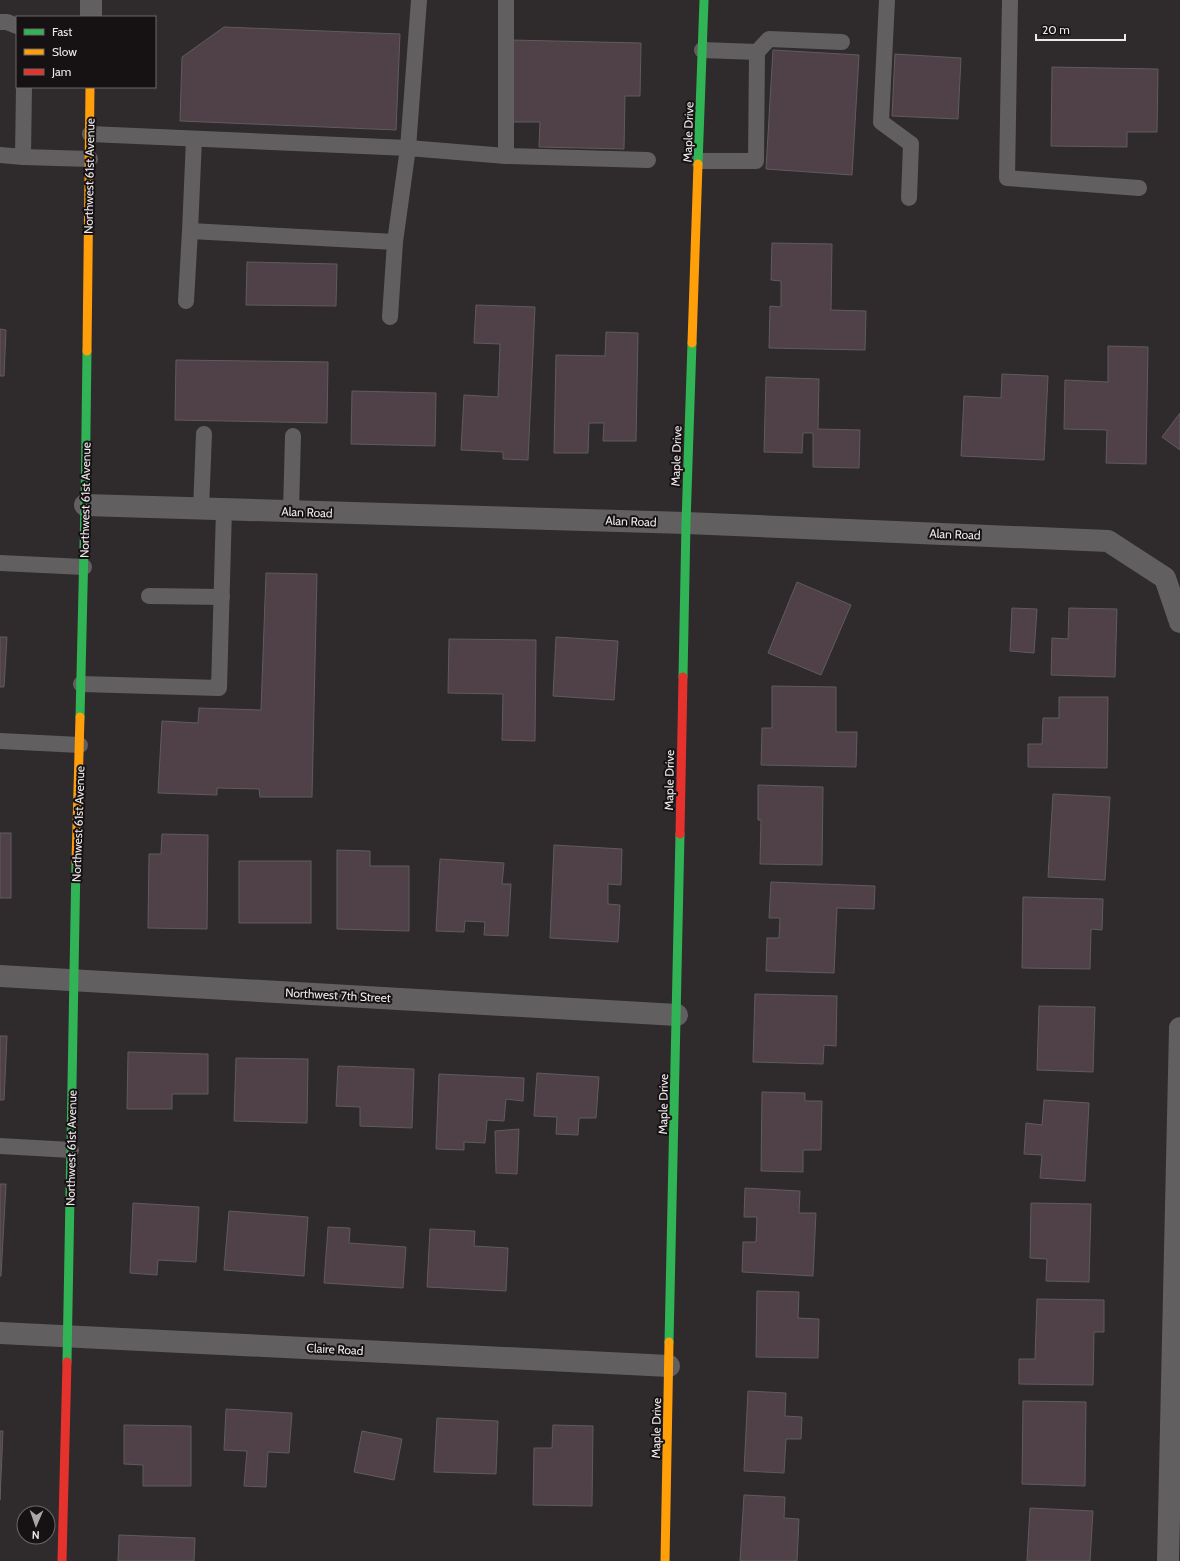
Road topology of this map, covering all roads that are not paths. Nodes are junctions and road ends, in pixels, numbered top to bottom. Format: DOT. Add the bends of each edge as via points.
graph roads {
  1 [pos="91,0"];
  2 [pos="419,0"];
  3 [pos="506,0"];
  4 [pos="704,0"];
  5 [pos="887,0"];
  6 [pos="1010,0"];
  7 [pos="91,16"];
  8 [pos="0,22"];
  9 [pos="16,26"];
  10 [pos="842,42"];
  11 [pos="702,50"];
  12 [pos="757,52"];
  13 [pos="24,88"];
  14 [pos="90,88"];
  15 [pos="90,134"];
  16 [pos="194,139"];
  17 [pos="408,148"];
  18 [pos="0,155"];
  19 [pos="506,156"];
  20 [pos="23,157"];
  21 [pos="90,159"];
  22 [pos="648,160"];
  23 [pos="699,161"];
  24 [pos="1139,188"];
  25 [pos="909,198"];
  26 [pos="190,231"];
  27 [pos="395,242"];
  28 [pos="186,301"];
  29 [pos="390,317"];
  30 [pos="204,434"];
  31 [pos="294,436"];
  32 [pos="86,506"];
  33 [pos="201,508"];
  34 [pos="224,509"];
  35 [pos="291,511"];
  36 [pos="686,522"];
  37 [pos="0,563"];
  38 [pos="84,567"];
  39 [pos="149,596"];
  40 [pos="222,597"];
  41 [pos="1180,622"];
  42 [pos="81,684"];
  43 [pos="0,741"];
  44 [pos="80,745"];
  45 [pos="0,976"];
  46 [pos="74,980"];
  47 [pos="677,1015"];
  48 [pos="1180,1028"];
  49 [pos="0,1146"];
  50 [pos="71,1150"];
  51 [pos="0,1333"];
  52 [pos="68,1336"];
  53 [pos="669,1366"];
  54 [pos="62,1561"];
  55 [pos="665,1561"];
  56 [pos="1168,1561"];
  1 -- 7 [label="street"];
  2 -- 17 [label="lane"];
  3 -- 19 [label="lane"];
  4 -- 11 [label="street, Maple Drive"];
  5 -- 25 [label="lane" via="881,122 911,144"];
  6 -- 24 [label="lane" via="1008,178"];
  8 -- 9 [label="lane"];
  10 -- 12 [label="lane" via="769,39"];
  11 -- 12 [label="lane"];
  11 -- 23 [label="street, Maple Drive"];
  12 -- 23 [label="lane" via="756,161"];
  13 -- 20 [label="lane"];
  14 -- 15 [label="street, Northwest 61st Avenue"];
  15 -- 16 [label="lane"];
  15 -- 21 [label="street, Northwest 61st Avenue"];
  16 -- 17 [label="lane"];
  16 -- 26 [label="lane"];
  17 -- 19 [label="lane"];
  17 -- 27 [label="lane"];
  18 -- 20 [label="lane"];
  19 -- 22 [label="lane"];
  20 -- 21 [label="lane"];
  21 -- 32 [label="street, Northwest 61st Avenue"];
  23 -- 36 [label="street, Maple Drive"];
  26 -- 27 [label="lane"];
  26 -- 28 [label="lane"];
  27 -- 29 [label="lane"];
  30 -- 33 [label="lane"];
  31 -- 35 [label="lane"];
  32 -- 33 [label="street, Alan Road"];
  32 -- 38 [label="street, Northwest 61st Avenue"];
  33 -- 34 [label="street, Alan Road"];
  34 -- 35 [label="street, Alan Road"];
  34 -- 40 [label="lane"];
  35 -- 36 [label="street, Alan Road"];
  36 -- 41 [label="street, Alan Road" via="1108,541 1165,578"];
  36 -- 47 [label="street, Maple Drive"];
  37 -- 38 [label="lane"];
  38 -- 42 [label="street, Northwest 61st Avenue"];
  39 -- 40 [label="lane"];
  40 -- 42 [label="lane" via="219,688"];
  42 -- 44 [label="street, Northwest 61st Avenue"];
  43 -- 44 [label="lane"];
  44 -- 46 [label="street, Northwest 61st Avenue"];
  45 -- 46 [label="street, Northwest 7th Street"];
  46 -- 47 [label="street, Northwest 7th Street"];
  46 -- 50 [label="street, Northwest 61st Avenue"];
  47 -- 53 [label="street, Maple Drive"];
  48 -- 56 [label="street"];
  49 -- 50 [label="lane"];
  50 -- 52 [label="street, Northwest 61st Avenue"];
  51 -- 52 [label="street, Claire Road"];
  52 -- 53 [label="street, Claire Road"];
  52 -- 54 [label="street, Northwest 61st Avenue"];
  53 -- 55 [label="street, Maple Drive"];
}
